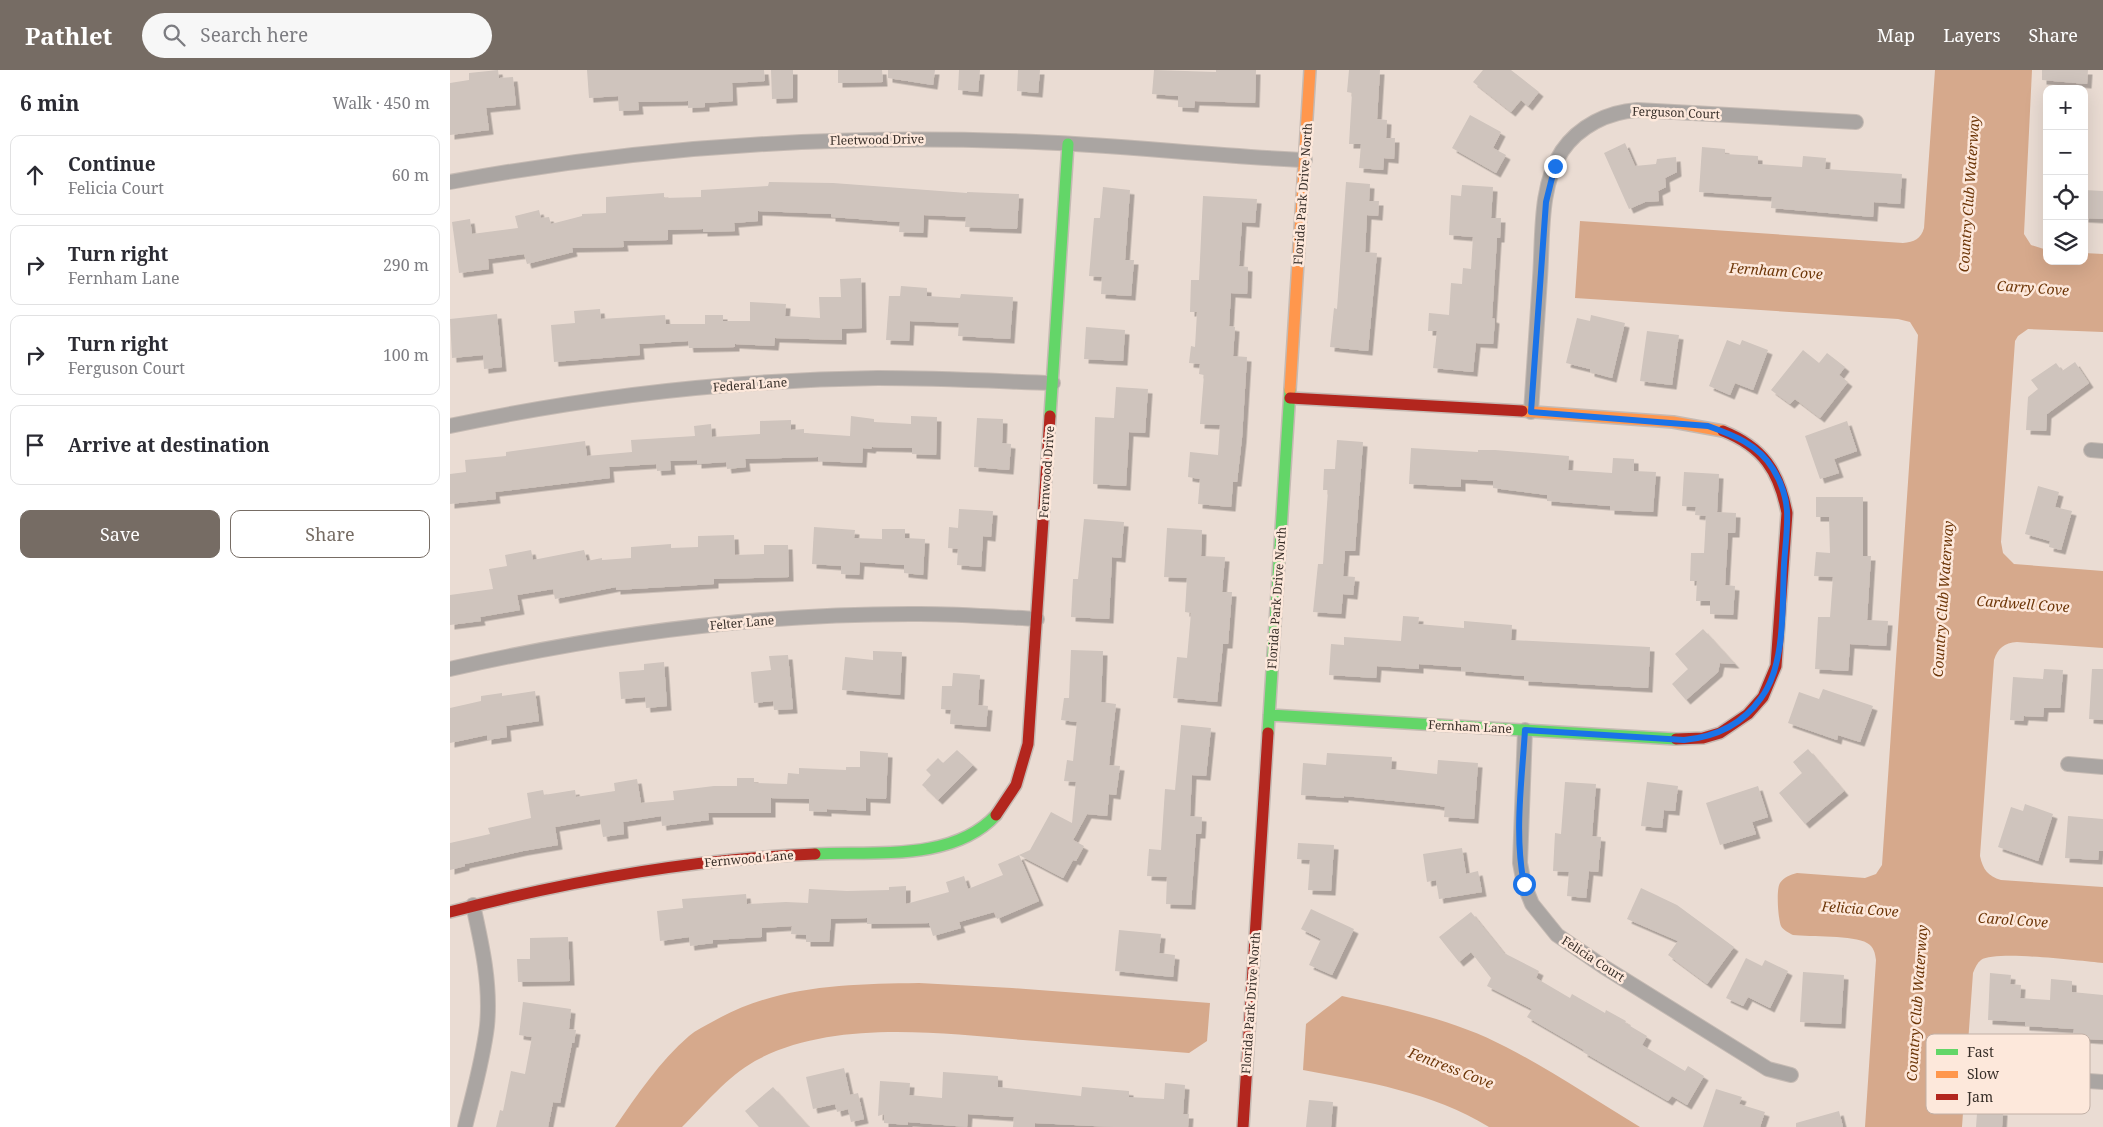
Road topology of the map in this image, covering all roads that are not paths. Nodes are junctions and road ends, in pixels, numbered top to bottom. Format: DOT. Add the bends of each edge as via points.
graph roads {
  1 [pos="1310,70"];
  2 [pos="1856,122"];
  3 [pos="1068,144"];
  4 [pos="1306,160"];
  5 [pos="450,182"];
  6 [pos="1052,383"];
  7 [pos="1290,398"];
  8 [pos="1531,412"];
  9 [pos="450,426"];
  10 [pos="1037,619"];
  11 [pos="450,669"];
  12 [pos="1269,715"];
  13 [pos="1525,730"];
  14 [pos="2068,764"];
  15 [pos="2103,767"];
  16 [pos="1010,797"];
  17 [pos="473,905"];
  18 [pos="450,912"];
  19 [pos="1791,1075"];
  20 [pos="2090,1081"];
  21 [pos="2103,1082"];
  22 [pos="465,1127"];
  23 [pos="1243,1127"];
  1 -- 4 [label="street, Florida Park Drive North"];
  2 -- 8 [label="street, Ferguson Court" via="1648,110 1615,113 1589,124 1562,152 1549,183"];
  3 -- 4 [label="street, Fleetwood Drive"];
  3 -- 5 [label="street, Fleetwood Drive" via="893,139 772,143 610,157"];
  3 -- 6 [label="street, Fernwood Drive"];
  4 -- 7 [label="street, Florida Park Drive North"];
  6 -- 9 [label="street, Federal Lane" via="879,378 732,386 590,402"];
  6 -- 10 [label="street, Fernwood Drive"];
  7 -- 8 [label="street, Fernham Lane"];
  7 -- 12 [label="street, Florida Park Drive North"];
  8 -- 13 [label="street, Fernham Lane" via="1708,426 1726,432 1750,444 1772,467 1780,481 1787,513 1776,666 1763,697 1748,714 1720,733 1684,740"];
  10 -- 11 [label="street, Felter Lane" via="921,614 758,621 605,638"];
  10 -- 16 [label="street, Fernwood Drive" via="1026,758"];
  12 -- 13 [label="street, Fernham Lane"];
  12 -- 23 [label="street, Florida Park Drive North"];
  13 -- 19 [label="street, Felicia Court" via="1520,863 1532,904 1542,918 1557,936 1604,967 1768,1069"];
  14 -- 15 [label="street"];
  16 -- 17 [label="street, Fernwood Lane" via="996,816 980,829 943,846 792,854 698,864 603,877"];
  17 -- 18 [label="street"];
  17 -- 22 [label="street" via="486,973 488,1006 484,1047"];
  20 -- 21 [label="street"];
}
